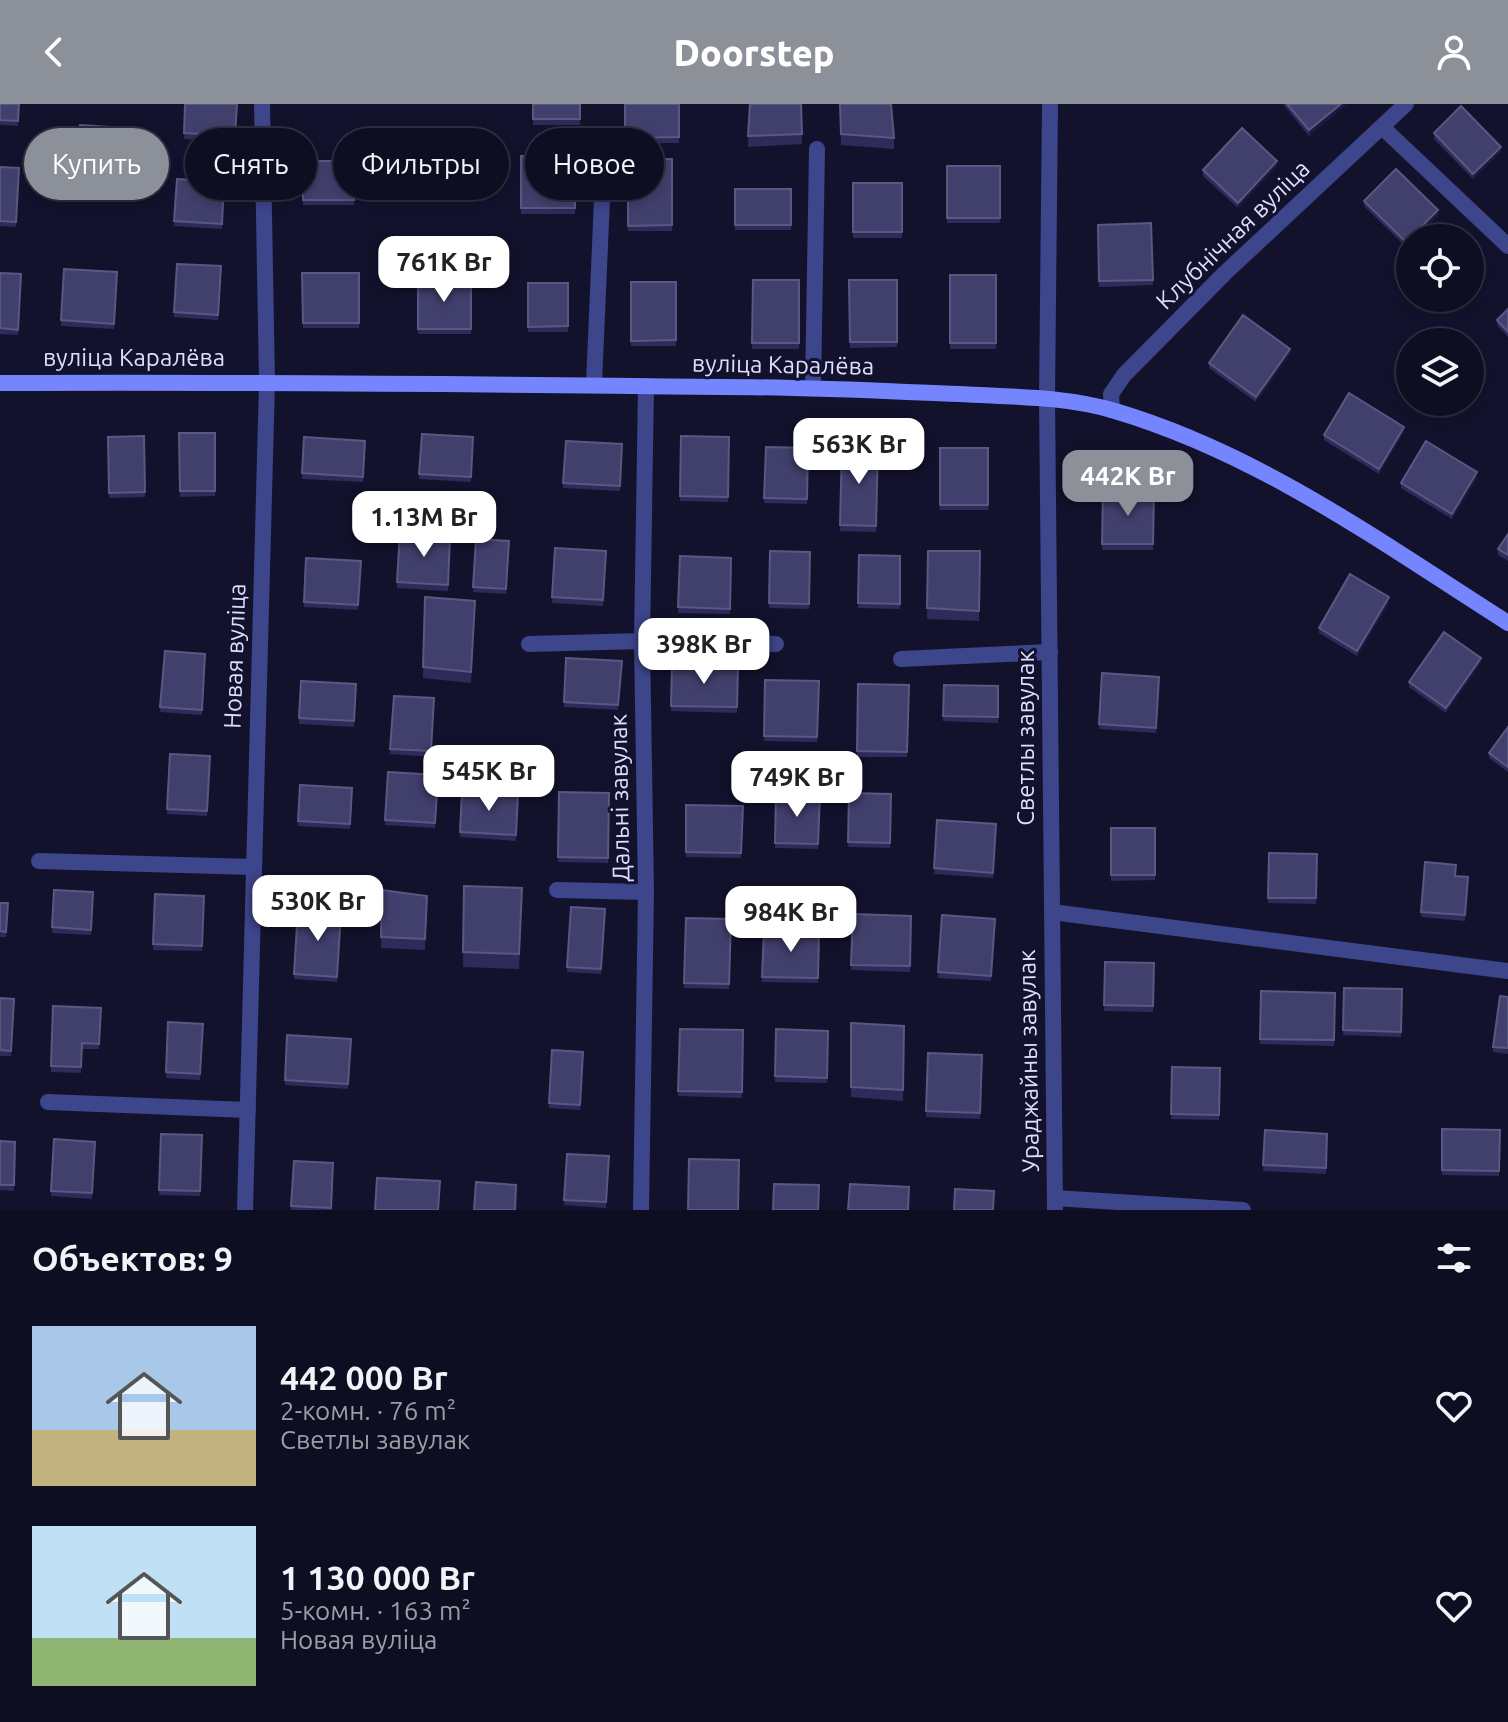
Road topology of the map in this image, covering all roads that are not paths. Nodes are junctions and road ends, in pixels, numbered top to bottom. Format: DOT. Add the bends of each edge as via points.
graph roads {
  1 [pos="262,104"];
  2 [pos="1050,104"];
  3 [pos="1406,104"];
  4 [pos="1382,127"];
  5 [pos="817,149"];
  6 [pos="602,200"];
  7 [pos="1508,246"];
  8 [pos="267,382"];
  9 [pos="0,383"];
  10 [pos="594,384"];
  11 [pos="646,386"];
  12 [pos="813,388"];
  13 [pos="1047,398"];
  14 [pos="1112,410"];
  15 [pos="1508,623"];
  16 [pos="642,641"];
  17 [pos="529,644"];
  18 [pos="776,644"];
  19 [pos="1050,652"];
  20 [pos="901,659"];
  21 [pos="39,861"];
  22 [pos="253,867"];
  23 [pos="557,890"];
  24 [pos="646,892"];
  25 [pos="1052,912"];
  26 [pos="1508,971"];
  27 [pos="48,1102"];
  28 [pos="248,1110"];
  29 [pos="1055,1204"];
  30 [pos="245,1210"];
  31 [pos="641,1210"];
  32 [pos="1243,1210"];
  1 -- 8 [label="street, Новая вуліца"];
  2 -- 13 [label="street, Светлы завулак"];
  3 -- 4 [label="street, Клубнічная вуліца"];
  4 -- 7 [label="street"];
  4 -- 14 [label="street, Клубнічная вуліца" via="1124,375 1111,394"];
  5 -- 12 [label="street"];
  6 -- 10 [label="street"];
  8 -- 9 [label="main road, вуліца Каралёва"];
  8 -- 10 [label="main road, вуліца Каралёва"];
  8 -- 22 [label="street, Новая вуліца"];
  10 -- 11 [label="main road, вуліца Каралёва"];
  11 -- 12 [label="main road, вуліца Каралёва"];
  11 -- 16 [label="street, Дальні завулак"];
  12 -- 13 [label="main road, вуліца Каралёва"];
  13 -- 14 [label="main road, вуліца Каралёва"];
  13 -- 19 [label="street, Светлы завулак"];
  14 -- 15 [label="main road, вуліца Каралёва" via="1258,467"];
  16 -- 17 [label="street"];
  16 -- 18 [label="street"];
  16 -- 24 [label="street, Дальні завулак"];
  19 -- 20 [label="street"];
  19 -- 25 [label="street, Светлы завулак"];
  21 -- 22 [label="street"];
  22 -- 28 [label="street, Новая вуліца"];
  23 -- 24 [label="street"];
  24 -- 31 [label="street, Дальні завулак"];
  25 -- 26 [label="street"];
  25 -- 29 [label="street, Ураджайны завулак"];
  27 -- 28 [label="street"];
  28 -- 30 [label="street, Новая вуліца"];
  29 -- 32 [label="street"];
}
